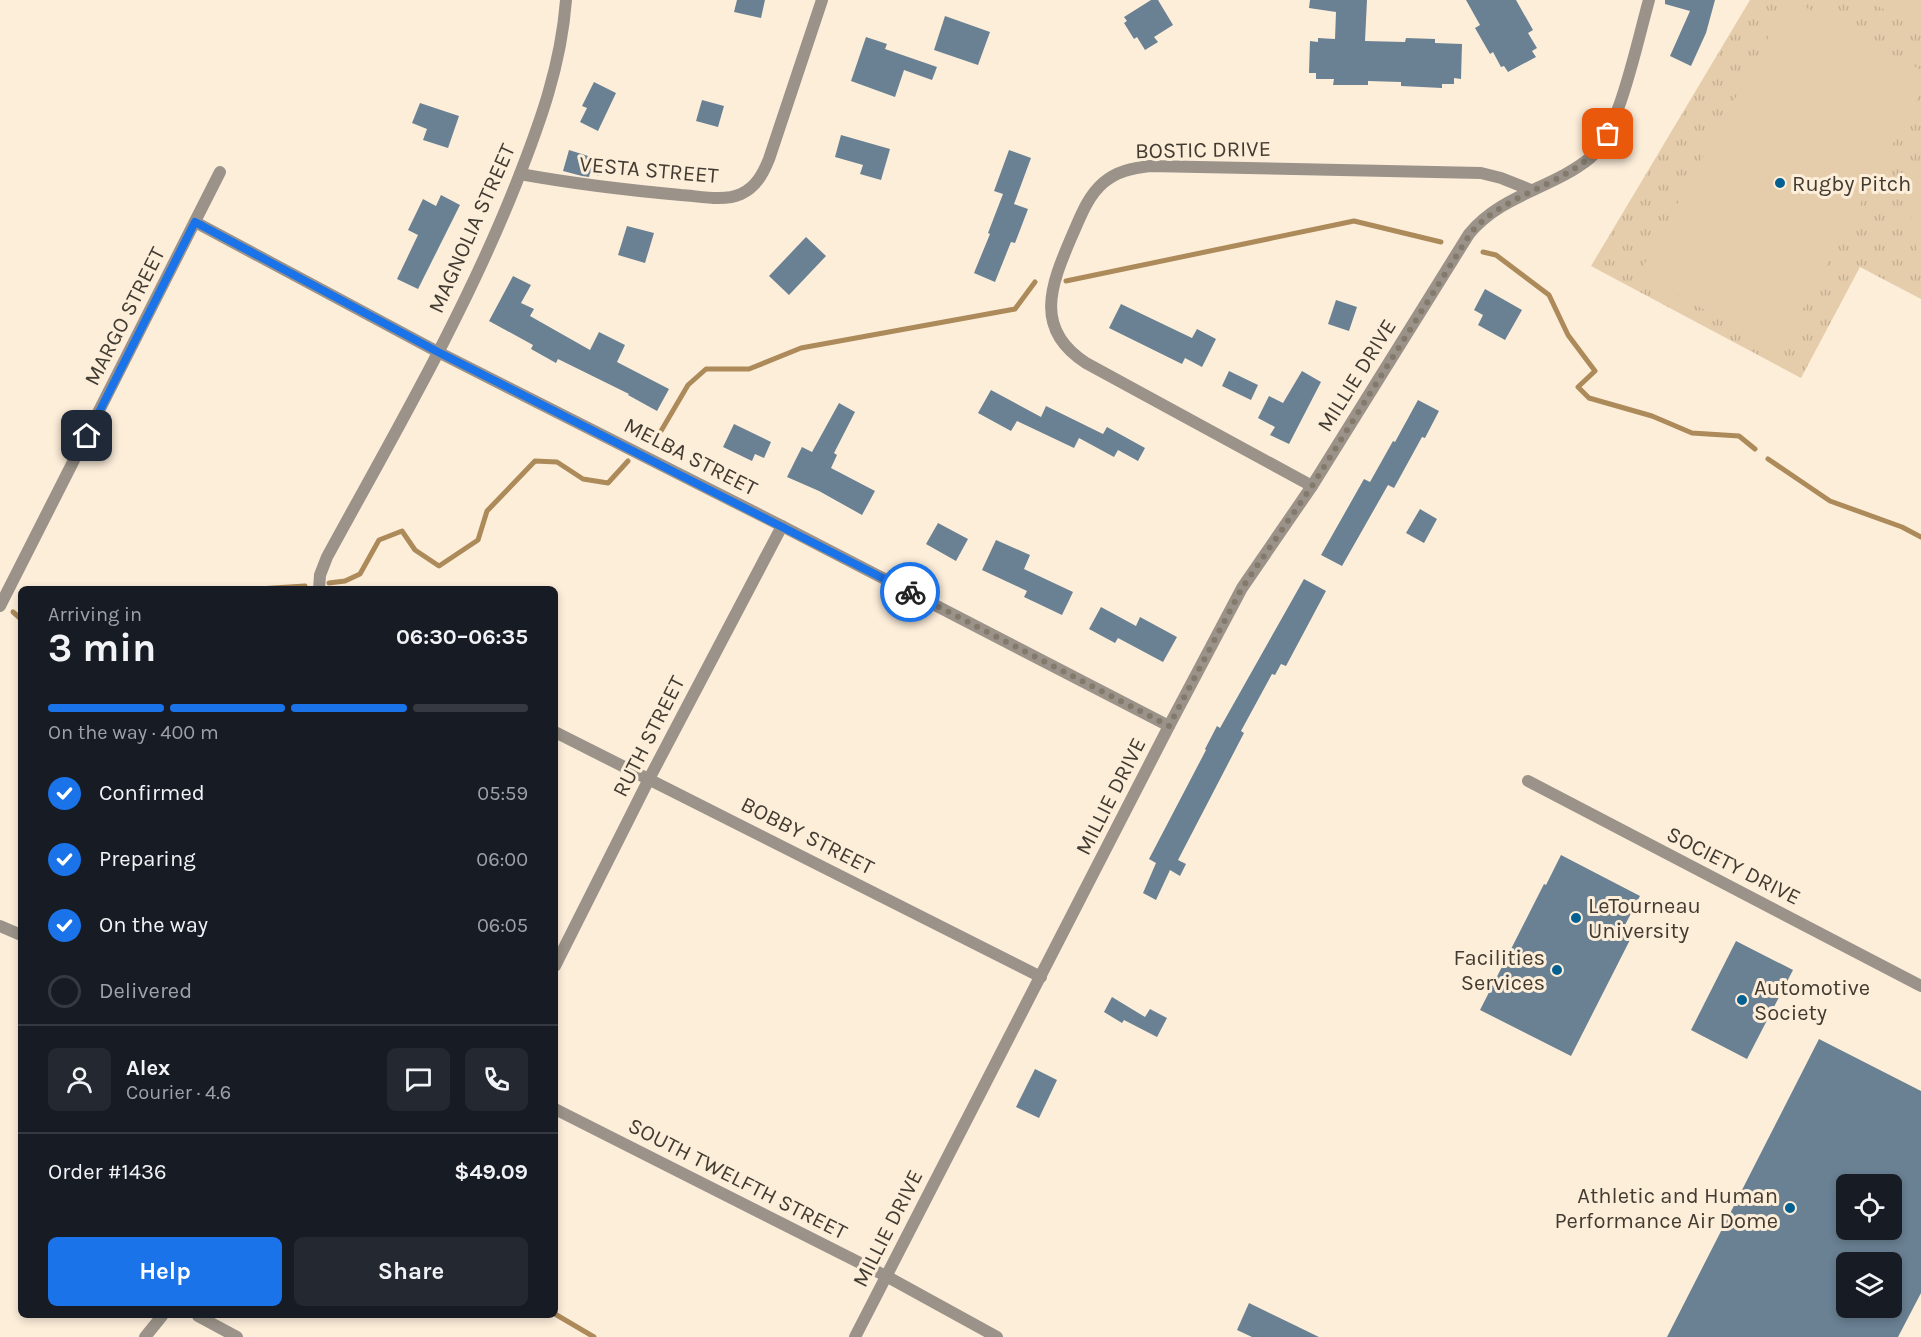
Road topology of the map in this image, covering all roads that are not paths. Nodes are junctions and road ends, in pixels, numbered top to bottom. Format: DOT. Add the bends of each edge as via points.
graph roads {
  1 [pos="566,0"];
  2 [pos="822,0"];
  3 [pos="1649,0"];
  4 [pos="220,172"];
  5 [pos="520,174"];
  6 [pos="1531,190"];
  7 [pos="195,222"];
  8 [pos="438,352"];
  9 [pos="1312,486"];
  10 [pos="782,526"];
  11 [pos="319,586"];
  12 [pos="0,606"];
  13 [pos="1169,726"];
  14 [pos="558,734"];
  15 [pos="649,779"];
  16 [pos="1528,781"];
  17 [pos="0,926"];
  18 [pos="18,934"];
  19 [pos="558,960"];
  20 [pos="1041,976"];
  21 [pos="1921,986"];
  22 [pos="558,1111"];
  23 [pos="886,1276"];
  24 [pos="160,1318"];
  25 [pos="202,1318"];
  26 [pos="145,1337"];
  27 [pos="237,1337"];
  28 [pos="855,1337"];
  29 [pos="997,1337"];
  1 -- 5 [label="street, MAGNOLIA STREET" via="556,71"];
  2 -- 5 [label="street, VESTA STREET" via="769,159 760,177 740,195 718,198 614,189"];
  3 -- 6 [label="street" via="1618,110 1605,140 1585,162"];
  4 -- 7 [label="street, MARGO STREET"];
  5 -- 8 [label="street, MAGNOLIA STREET" via="481,268"];
  6 -- 9 [label="street, MILLIE DRIVE" via="1478,223"];
  6 -- 9 [label="street, BOSTIC DRIVE" via="1481,173 1150,166 1115,175 1090,198 1052,285 1050,310 1058,336 1086,363"];
  7 -- 8 [label="street, MELBA STREET"];
  7 -- 12 [label="street, MARGO STREET"];
  8 -- 10 [label="street, MELBA STREET"];
  8 -- 11 [label="street, MAGNOLIA STREET" via="327,557"];
  9 -- 13 [label="street, MILLIE DRIVE" via="1242,588"];
  10 -- 13 [label="street, MELBA STREET"];
  10 -- 15 [label="street, RUTH STREET"];
  13 -- 20 [label="street, MILLIE DRIVE"];
  14 -- 15 [label="street, BOBBY STREET"];
  15 -- 19 [label="street, RUTH STREET"];
  15 -- 20 [label="street, BOBBY STREET"];
  16 -- 21 [label="street, SOCIETY DRIVE"];
  17 -- 18 [label="street"];
  20 -- 23 [label="street, MILLIE DRIVE"];
  22 -- 23 [label="street, SOUTH TWELFTH STREET"];
  23 -- 28 [label="street, MILLIE DRIVE"];
  23 -- 29 [label="street, SOUTH TWELFTH STREET"];
  24 -- 26 [label="street"];
  25 -- 27 [label="street"];
}
